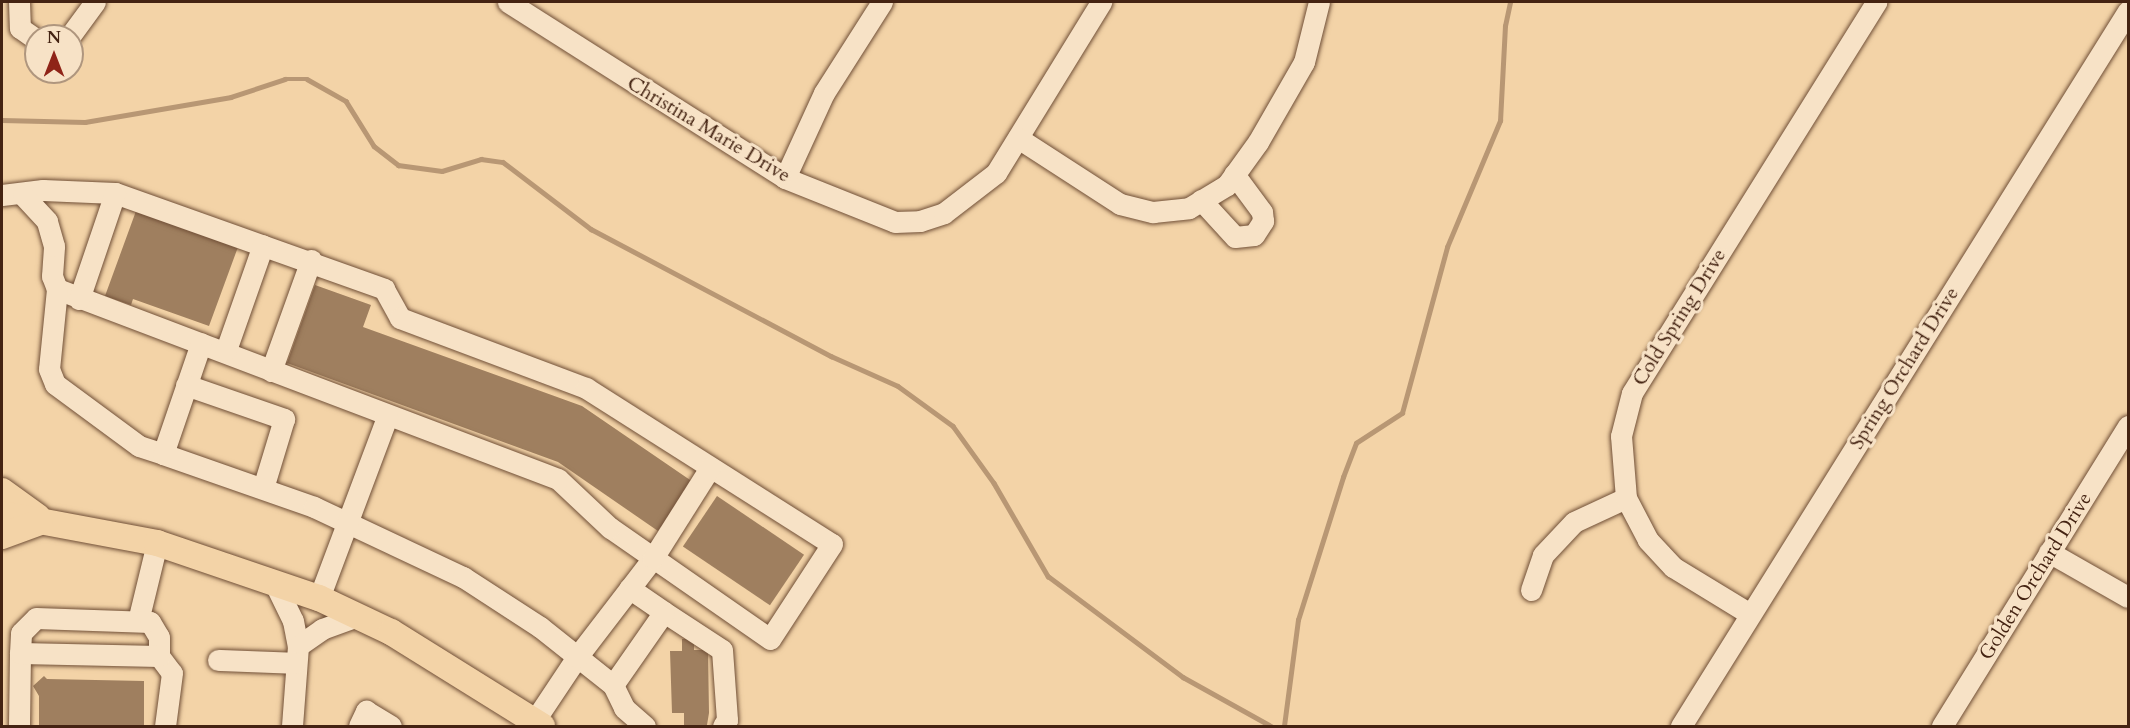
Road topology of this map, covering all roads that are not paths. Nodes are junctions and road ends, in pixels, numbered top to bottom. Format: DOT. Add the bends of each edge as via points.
graph roads {
  1 [pos="19,2"];
  2 [pos="95,2"];
  3 [pos="508,2"];
  4 [pos="1101,2"];
  5 [pos="1319,2"];
  6 [pos="1876,2"];
  7 [pos="875,4"];
  8 [pos="2128,11"];
  9 [pos="79,24"];
  10 [pos="24,31"];
  11 [pos="1018,138"];
  12 [pos="1234,174"];
  13 [pos="785,178"];
  14 [pos="115,193"];
  15 [pos="2,195"];
  16 [pos="23,195"];
  17 [pos="1201,200"];
  18 [pos="263,244"];
  19 [pos="311,260"];
  20 [pos="57,289"];
  21 [pos="79,299"];
  22 [pos="201,343"];
  23 [pos="226,351"];
  24 [pos="271,371"];
  25 [pos="186,385"];
  26 [pos="387,417"];
  27 [pos="2128,426"];
  28 [pos="163,454"];
  29 [pos="710,468"];
  30 [pos="263,488"];
  31 [pos="2,491"];
  32 [pos="1626,498"];
  33 [pos="2,514"];
  34 [pos="43,521"];
  35 [pos="347,522"];
  36 [pos="2,536"];
  37 [pos="157,543"];
  38 [pos="2049,552"];
  39 [pos="653,558"];
  40 [pos="274,582"];
  41 [pos="630,588"];
  42 [pos="1531,590"];
  43 [pos="319,597"];
  44 [pos="2128,597"];
  45 [pos="664,612"];
  46 [pos="1750,614"];
  47 [pos="358,616"];
  48 [pos="138,621"];
  49 [pos="21,653"];
  50 [pos="296,654"];
  51 [pos="159,656"];
  52 [pos="578,657"];
  53 [pos="218,660"];
  54 [pos="613,685"];
  55 [pos="536,724"];
  56 [pos="19,726"];
  57 [pos="165,726"];
  58 [pos="292,726"];
  59 [pos="359,726"];
  60 [pos="391,726"];
  61 [pos="645,726"];
  62 [pos="723,726"];
  63 [pos="1681,726"];
  64 [pos="1942,726"];
  1 -- 10 [label="street" via="20,28"];
  2 -- 9 [label="street"];
  3 -- 13 [label="street, Christina Marie Drive"];
  4 -- 11 [label="street, Christina Marie Drive"];
  5 -- 12 [label="street" via="1304,62"];
  6 -- 32 [label="street, Cold Spring Drive" via="1632,393 1621,436"];
  7 -- 13 [label="street" via="824,93"];
  8 -- 46 [label="street, Spring Orchard Drive"];
  11 -- 13 [label="street, Christina Marie Drive" via="996,173 944,213 920,220 895,222"];
  11 -- 17 [label="street" via="1120,204 1153,212 1189,208"];
  12 -- 17 [label="street" via="1227,185"];
  12 -- 17 [label="street" via="1262,212 1263,221 1254,235 1235,237"];
  14 -- 16 [label="street" via="43,190"];
  14 -- 18 [label="street"];
  14 -- 21 [label="street"];
  15 -- 16 [label="street"];
  16 -- 20 [label="street" via="47,221 54,246 52,276"];
  18 -- 19 [label="street"];
  18 -- 23 [label="street"];
  19 -- 24 [label="street"];
  19 -- 29 [label="street" via="384,289 400,318 586,388"];
  20 -- 21 [label="street"];
  20 -- 28 [label="street" via="49,369 55,384 117,434"];
  21 -- 22 [label="street"];
  22 -- 23 [label="street"];
  22 -- 25 [label="street"];
  23 -- 24 [label="street"];
  24 -- 26 [label="street"];
  25 -- 28 [label="street"];
  25 -- 30 [label="street" via="284,419"];
  26 -- 35 [label="street"];
  26 -- 39 [label="street" via="558,479 610,528"];
  27 -- 38 [label="street, Golden Orchard Drive"];
  28 -- 30 [label="street"];
  29 -- 39 [label="street"];
  29 -- 39 [label="street" via="832,544 770,639"];
  30 -- 35 [label="street"];
  31 -- 34 [label="main road"];
  32 -- 42 [label="street" via="1574,522 1543,555"];
  32 -- 46 [label="street, Cold Spring Drive" via="1648,540 1673,567"];
  33 -- 34 [label="main road"];
  34 -- 36 [label="main road"];
  34 -- 37 [label="main road"];
  35 -- 43 [label="street"];
  35 -- 52 [label="street" via="463,577"];
  37 -- 40 [label="main road"];
  37 -- 48 [label="street"];
  38 -- 44 [label="street"];
  38 -- 64 [label="street, Golden Orchard Drive"];
  39 -- 41 [label="street"];
  40 -- 43 [label="main road"];
  40 -- 50 [label="street" via="293,621"];
  41 -- 45 [label="street"];
  41 -- 52 [label="street"];
  43 -- 47 [label="main road"];
  45 -- 54 [label="street"];
  45 -- 62 [label="street" via="722,651 727,720"];
  46 -- 63 [label="street, Spring Orchard Drive"];
  47 -- 50 [label="street" via="322,629"];
  47 -- 55 [label="main road" via="392,632"];
  48 -- 49 [label="street" via="36,618 21,633"];
  48 -- 51 [label="street" via="150,622 159,637"];
  49 -- 51 [label="street"];
  49 -- 56 [label="street"];
  50 -- 53 [label="street"];
  50 -- 58 [label="street"];
  51 -- 57 [label="street" via="172,673"];
  52 -- 54 [label="street"];
  52 -- 55 [label="street"];
  54 -- 61 [label="street" via="624,708"];
  59 -- 60 [label="street" via="366,711"];
}
